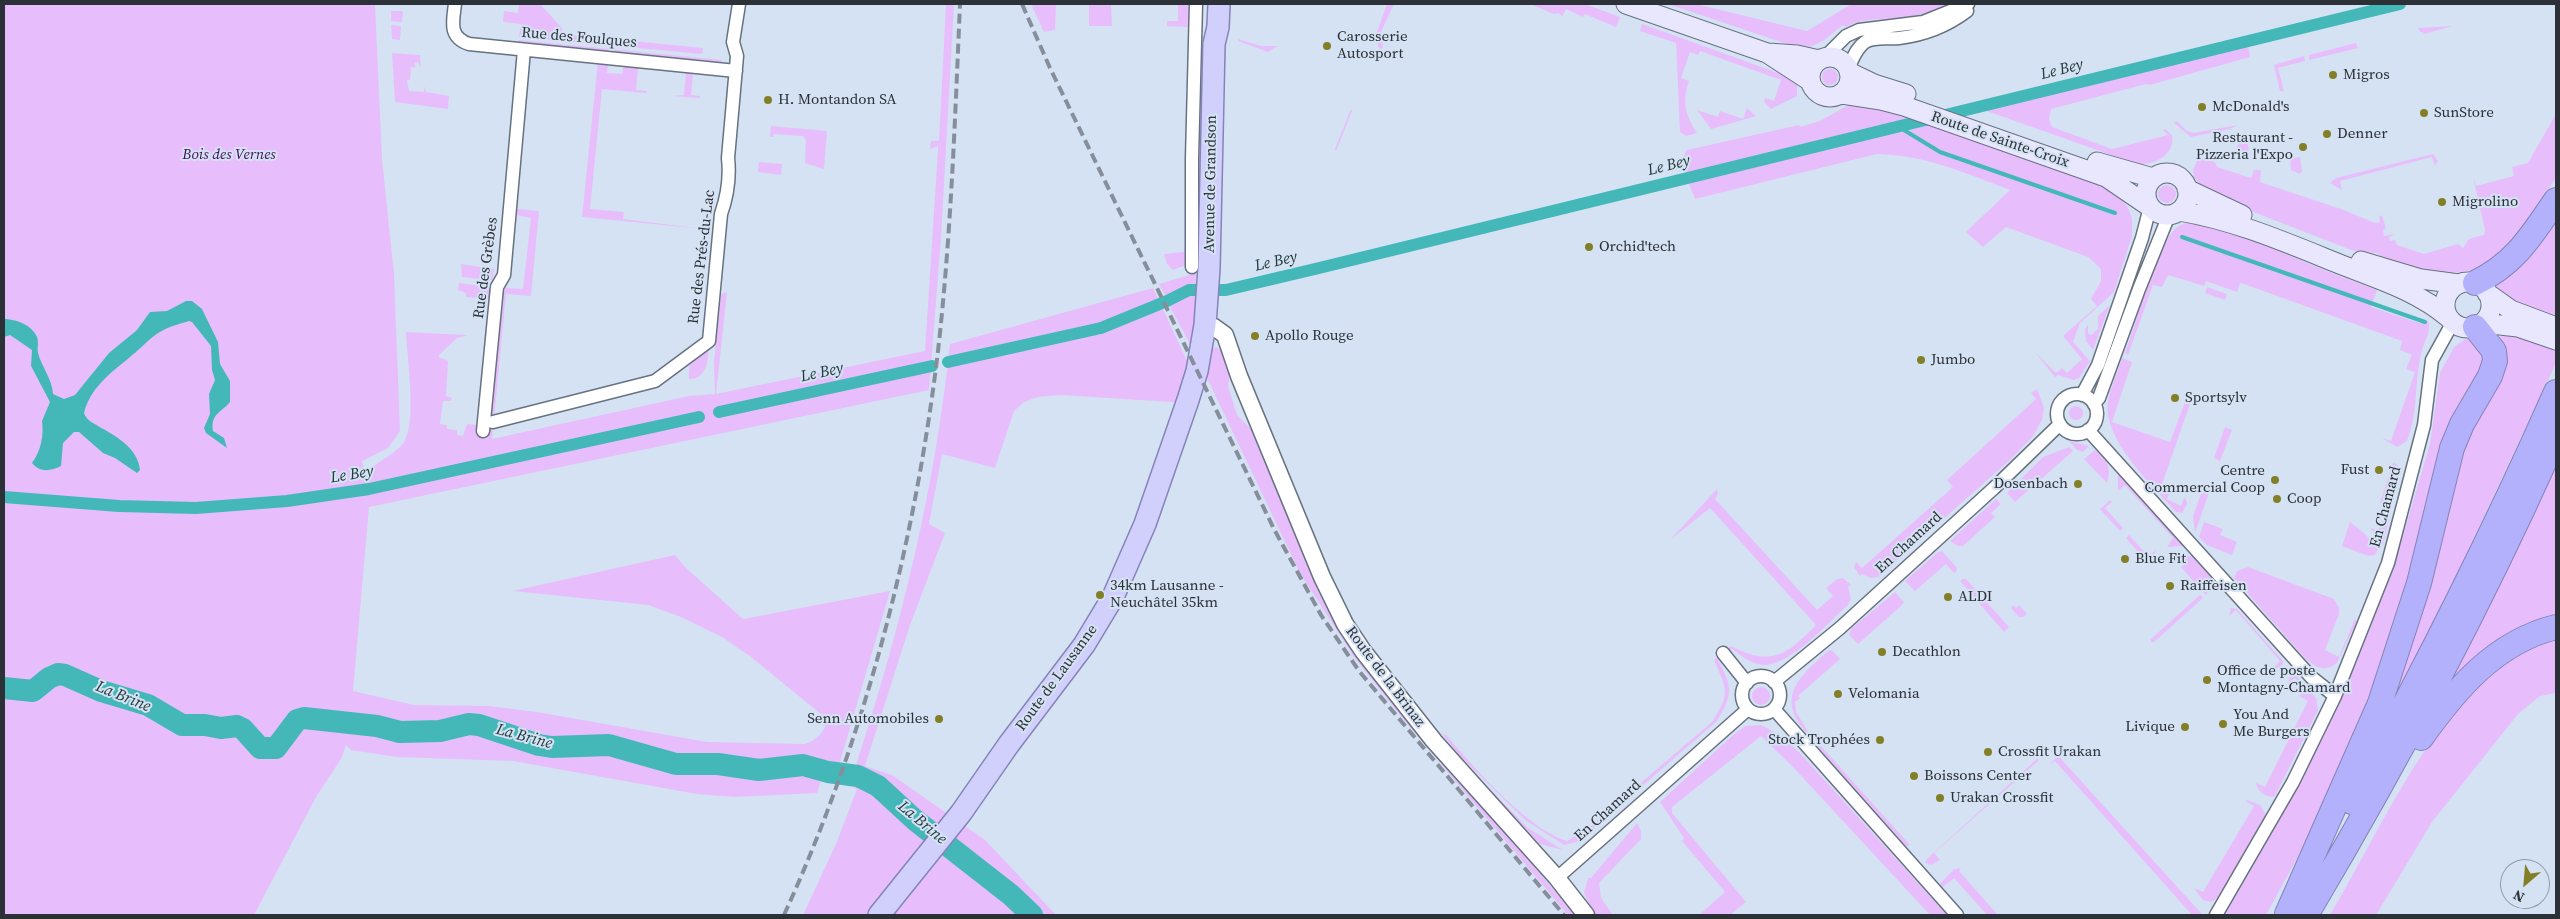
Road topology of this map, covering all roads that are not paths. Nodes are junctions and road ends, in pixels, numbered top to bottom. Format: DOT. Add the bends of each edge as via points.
graph roads {
  1 [pos="455,4"];
  2 [pos="739,4"];
  3 [pos="1196,4"];
  4 [pos="1209,4"];
  5 [pos="1219,4"];
  6 [pos="1626,4"];
  7 [pos="1968,4"];
  8 [pos="1975,4"];
  9 [pos="1214,44"];
  10 [pos="524,50"];
  11 [pos="1767,53"];
  12 [pos="1822,59"];
  13 [pos="1849,70"];
  14 [pos="736,71"];
  15 [pos="1810,81"];
  16 [pos="1842,94"];
  17 [pos="2153,178"];
  18 [pos="2187,189"];
  19 [pos="2556,200"];
  20 [pos="2150,207"];
  21 [pos="2174,213"];
  22 [pos="1201,268"];
  23 [pos="2474,287"];
  24 [pos="1206,316"];
  25 [pos="2464,323"];
  26 [pos="2556,327"];
  27 [pos="2556,340"];
  28 [pos="2556,392"];
  29 [pos="2082,395"];
  30 [pos="2094,404"];
  31 [pos="493,422"];
  32 [pos="2060,424"];
  33 [pos="2088,430"];
  34 [pos="483,431"];
  35 [pos="2556,436"];
  36 [pos="2556,627"];
  37 [pos="1723,653"];
  38 [pos="1747,682"];
  39 [pos="1774,682"];
  40 [pos="2334,696"];
  41 [pos="1748,709"];
  42 [pos="1774,709"];
  43 [pos="2359,826"];
  44 [pos="1557,878"];
  45 [pos="879,915"];
  46 [pos="1586,915"];
  47 [pos="1957,915"];
  48 [pos="2216,915"];
  49 [pos="2293,915"];
  1 -- 10 [label="street, Rue des Foulques" via="452,28 457,39 469,44"];
  2 -- 14 [label="street, Rue des Prés-du-Lac" via="733,42 737,56"];
  3 -- 22 [label="street" via="1191,176"];
  4 -- 9 [label="main road, Avenue de Grandson" via="1208,27"];
  5 -- 9 [label="main road, Avenue de Grandson"];
  6 -- 11 [label="main road"];
  7 -- 12 [label="street" via="1923,22 1859,30 1846,36"];
  8 -- 13 [label="street" via="1947,25 1926,33 1871,40 1859,47"];
  9 -- 22 [label="main road, Avenue de Grandson"];
  10 -- 14 [label="street, Rue des Foulques"];
  10 -- 34 [label="street, Rue des Grèbes" via="504,275 497,290"];
  11 -- 12 [label="main road"];
  11 -- 15 [label="main road"];
  12 -- 13 [label="main road" via="1838,59"];
  12 -- 15 [label="main road" via="1811,69"];
  13 -- 16 [label="main road" via="1848,86"];
  13 -- 17 [label="main road, Route de Sainte-Croix" via="1874,84 2124,172"];
  14 -- 31 [label="street, Rue des Prés-du-Lac" via="729,167 721,214 709,341 655,382"];
  15 -- 16 [label="main road" via="1812,88 1822,96"];
  16 -- 20 [label="main road, Route de Sainte-Croix" via="1904,106 2106,177"];
  17 -- 18 [label="main road" via="2170,173 2183,181"];
  17 -- 20 [label="main road" via="2146,195"];
  18 -- 21 [label="main road" via="2186,202"];
  18 -- 23 [label="main road" via="2259,222 2354,259 2421,279"];
  19 -- 23 [label="highway" via="2511,260"];
  20 -- 21 [label="main road" via="2162,215"];
  20 -- 29 [label="street" via="2098,365"];
  21 -- 25 [label="main road" via="2210,216 2270,236 2422,297"];
  21 -- 30 [label="street" via="2149,262"];
  22 -- 24 [label="main road, Avenue de Grandson"];
  23 -- 25 [label="main road" via="2490,309"];
  23 -- 25 [label="main road" via="2450,291 2445,301"];
  23 -- 26 [label="main road" via="2516,312"];
  24 -- 44 [label="street, Route de la Brinaz" via="1225,335 1322,577 1345,624 1381,676 1428,734"];
  24 -- 45 [label="main road, Route de Lausanne" via="1197,371 1187,403 1145,524 1113,597 1084,645 998,758 954,823"];
  25 -- 27 [label="main road" via="2518,327"];
  25 -- 40 [label="street, En Chamard" via="2432,360 2424,426 2390,556"];
  25 -- 49 [label="highway" via="2494,351 2492,371 2457,434 2419,583 2380,703"];
  28 -- 49 [label="highway" via="2490,537"];
  29 -- 30 [label="street"];
  29 -- 32 [label="street" via="2075,394 2063,400 2057,411"];
  30 -- 33 [label="street" via="2096,418"];
  32 -- 33 [label="street" via="2073,433"];
  32 -- 39 [label="street, En Chamard" via="1840,628"];
  33 -- 40 [label="street" via="2311,677"];
  35 -- 43 [label="highway" via="2466,625"];
  36 -- 43 [label="highway" via="2516,642 2472,674 2448,701"];
  37 -- 38 [label="street"];
  38 -- 39 [label="street" via="1758,677"];
  38 -- 41 [label="street" via="1742,699"];
  39 -- 42 [label="street" via="1780,699"];
  40 -- 48 [label="street, En Chamard" via="2289,789"];
  41 -- 42 [label="street" via="1764,714"];
  41 -- 44 [label="street, En Chamard"];
  42 -- 47 [label="street"];
  43 -- 49 [label="highway"];
  44 -- 46 [label="street, Route de la Brinaz"];
}
